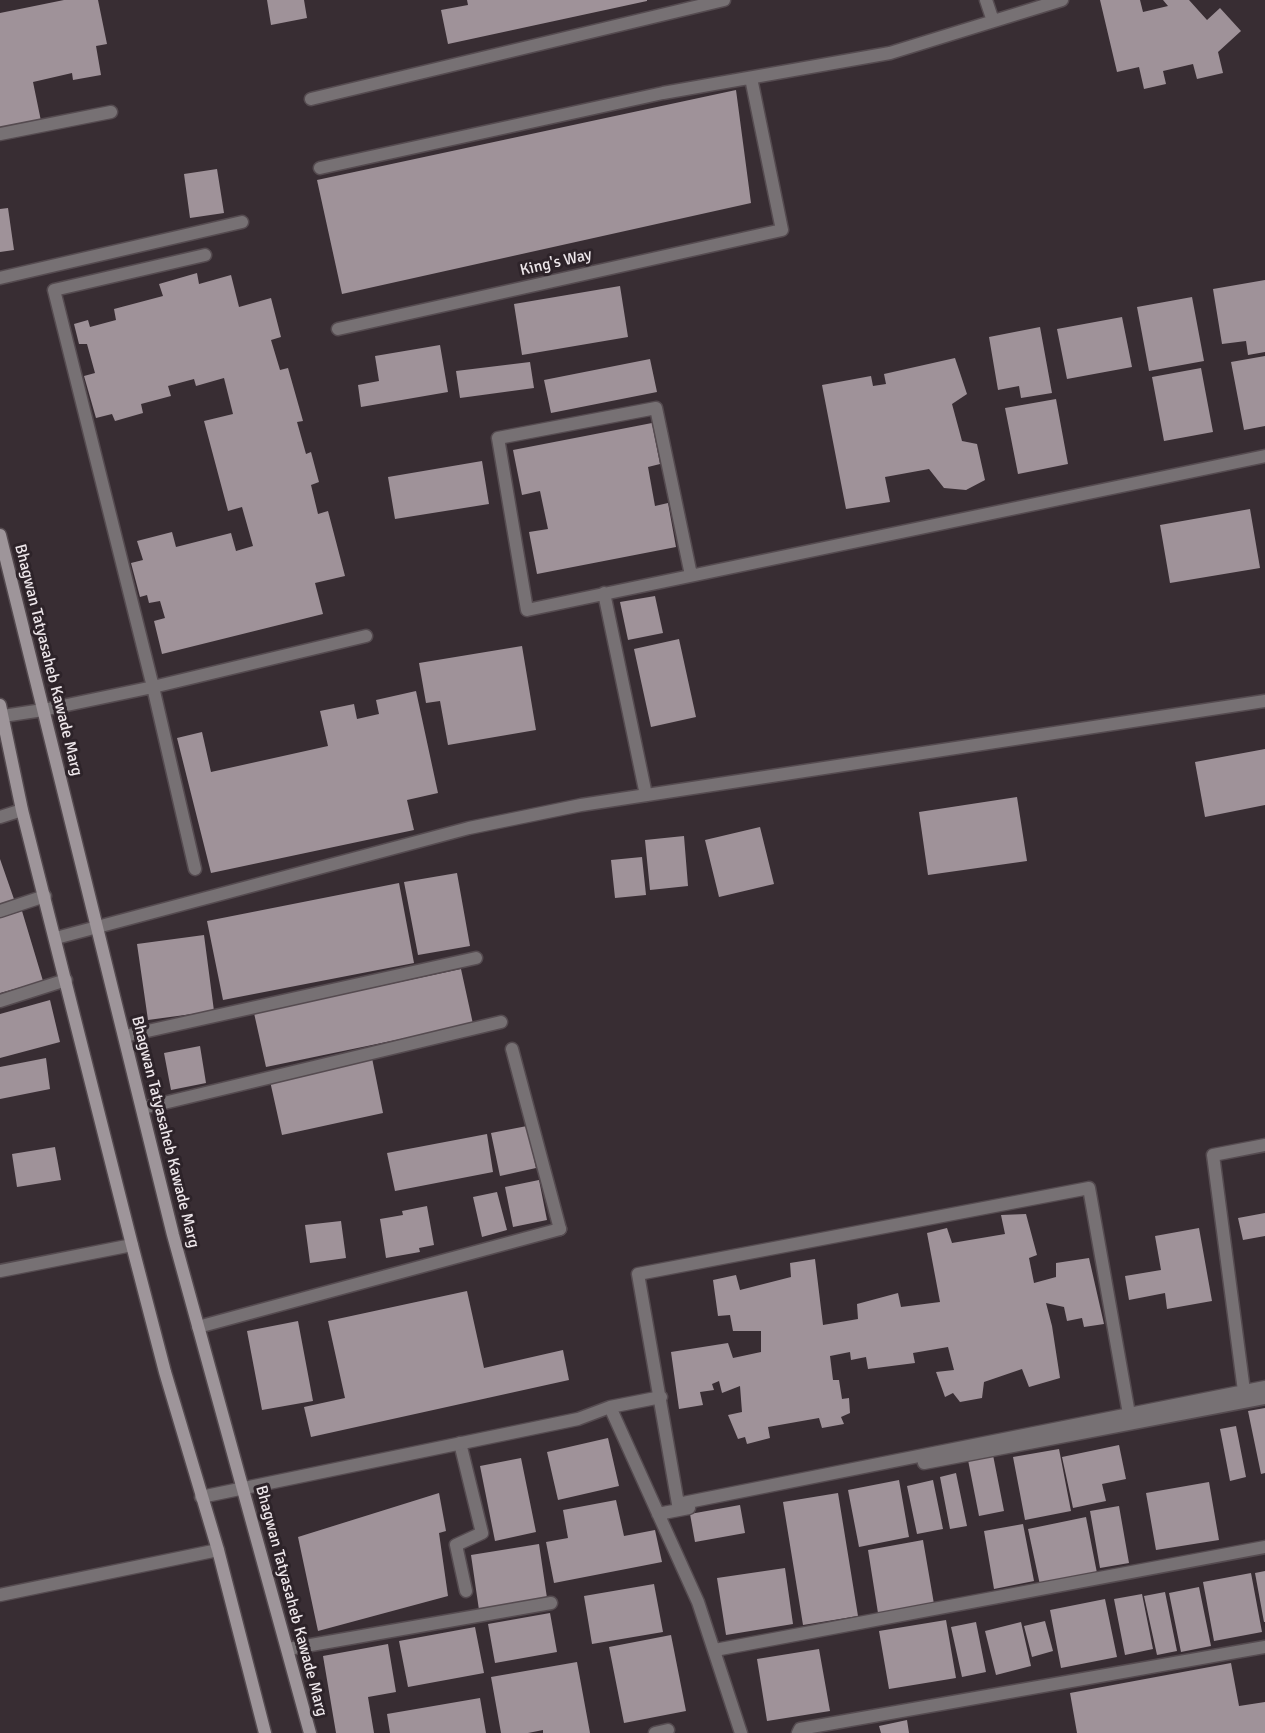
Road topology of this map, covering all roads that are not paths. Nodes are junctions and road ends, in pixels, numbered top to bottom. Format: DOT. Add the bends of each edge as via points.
graph roads {
  1 [pos="724,0"];
  2 [pos="986,0"];
  3 [pos="1062,0"];
  4 [pos="993,21"];
  5 [pos="751,78"];
  6 [pos="311,99"];
  7 [pos="111,112"];
  8 [pos="0,134"];
  9 [pos="320,168"];
  10 [pos="242,222"];
  11 [pos="205,255"];
  12 [pos="0,278"];
  13 [pos="338,329"];
  14 [pos="1265,456"];
  15 [pos="0,535"];
  16 [pos="691,575"];
  17 [pos="604,593"];
  18 [pos="366,636"];
  19 [pos="153,687"];
  20 [pos="1265,701"];
  21 [pos="1,710"];
  22 [pos="43,710"];
  23 [pos="646,795"];
  24 [pos="22,810"];
  25 [pos="0,817"];
  26 [pos="195,869"];
  27 [pos="45,896"];
  28 [pos="0,911"];
  29 [pos="99,928"];
  30 [pos="56,938"];
  31 [pos="476,958"];
  32 [pos="66,980"];
  33 [pos="0,1001"];
  34 [pos="501,1022"];
  35 [pos="125,1036"];
  36 [pos="512,1049"];
  37 [pos="143,1108"];
  38 [pos="1265,1145"];
  39 [pos="132,1245"];
  40 [pos="0,1271"];
  41 [pos="198,1327"];
  42 [pos="1265,1387"];
  43 [pos="1244,1391"];
  44 [pos="661,1397"];
  45 [pos="1265,1398"];
  46 [pos="610,1407"];
  47 [pos="1129,1414"];
  48 [pos="460,1443"];
  49 [pos="244,1489"];
  50 [pos="201,1497"];
  51 [pos="658,1514"];
  52 [pos="1265,1547"];
  53 [pos="218,1550"];
  54 [pos="466,1591"];
  55 [pos="0,1595"];
  56 [pos="551,1603"];
  57 [pos="1265,1647"];
  58 [pos="288,1649"];
  59 [pos="715,1650"];
  60 [pos="668,1730"];
  61 [pos="265,1733"];
  62 [pos="310,1733"];
  63 [pos="655,1733"];
  64 [pos="741,1733"];
  65 [pos="798,1733"];
  1 -- 6 [label="street"];
  2 -- 4 [label="street"];
  3 -- 4 [label="street"];
  4 -- 5 [label="street" via="891,53"];
  5 -- 9 [label="street"];
  5 -- 13 [label="street, King's Way" via="782,230"];
  7 -- 8 [label="street"];
  10 -- 12 [label="street"];
  11 -- 19 [label="street" via="54,290"];
  14 -- 16 [label="street"];
  15 -- 22 [label="street, Bhagwan Tatyasaheb Kawade Marg"];
  16 -- 17 [label="street"];
  16 -- 17 [label="street" via="656,408 498,438 527,610"];
  17 -- 23 [label="street"];
  18 -- 19 [label="street"];
  19 -- 22 [label="street"];
  19 -- 26 [label="street"];
  20 -- 23 [label="street"];
  21 -- 22 [label="street"];
  21 -- 24 [label="street"];
  22 -- 29 [label="street, Bhagwan Tatyasaheb Kawade Marg"];
  23 -- 29 [label="street" via="469,828"];
  24 -- 25 [label="street"];
  24 -- 27 [label="street"];
  27 -- 28 [label="street"];
  27 -- 30 [label="street"];
  29 -- 30 [label="street"];
  29 -- 35 [label="street, Bhagwan Tatyasaheb Kawade Marg"];
  30 -- 32 [label="street"];
  31 -- 35 [label="street"];
  32 -- 33 [label="street"];
  32 -- 39 [label="street"];
  34 -- 37 [label="street"];
  35 -- 37 [label="street, Bhagwan Tatyasaheb Kawade Marg"];
  36 -- 41 [label="street" via="560,1229"];
  37 -- 41 [label="street, Bhagwan Tatyasaheb Kawade Marg"];
  38 -- 43 [label="street" via="1213,1155"];
  39 -- 40 [label="street"];
  39 -- 50 [label="street"];
  41 -- 49 [label="street, Bhagwan Tatyasaheb Kawade Marg"];
  42 -- 43 [label="street"];
  43 -- 47 [label="street"];
  44 -- 46 [label="street"];
  44 -- 47 [label="street" via="678,1504"];
  44 -- 47 [label="street" via="638,1274 1089,1188"];
  45 -- 51 [label="street"];
  46 -- 48 [label="street" via="578,1419"];
  46 -- 51 [label="street"];
  48 -- 49 [label="street"];
  48 -- 54 [label="street" via="482,1533 456,1545"];
  49 -- 50 [label="street"];
  49 -- 58 [label="street, Bhagwan Tatyasaheb Kawade Marg"];
  50 -- 53 [label="street"];
  51 -- 59 [label="street"];
  52 -- 59 [label="street"];
  53 -- 55 [label="street"];
  53 -- 61 [label="street"];
  56 -- 58 [label="street"];
  57 -- 65 [label="street" via="800,1729"];
  58 -- 62 [label="street, Bhagwan Tatyasaheb Kawade Marg"];
  59 -- 64 [label="street"];
  60 -- 63 [label="street"];
}
